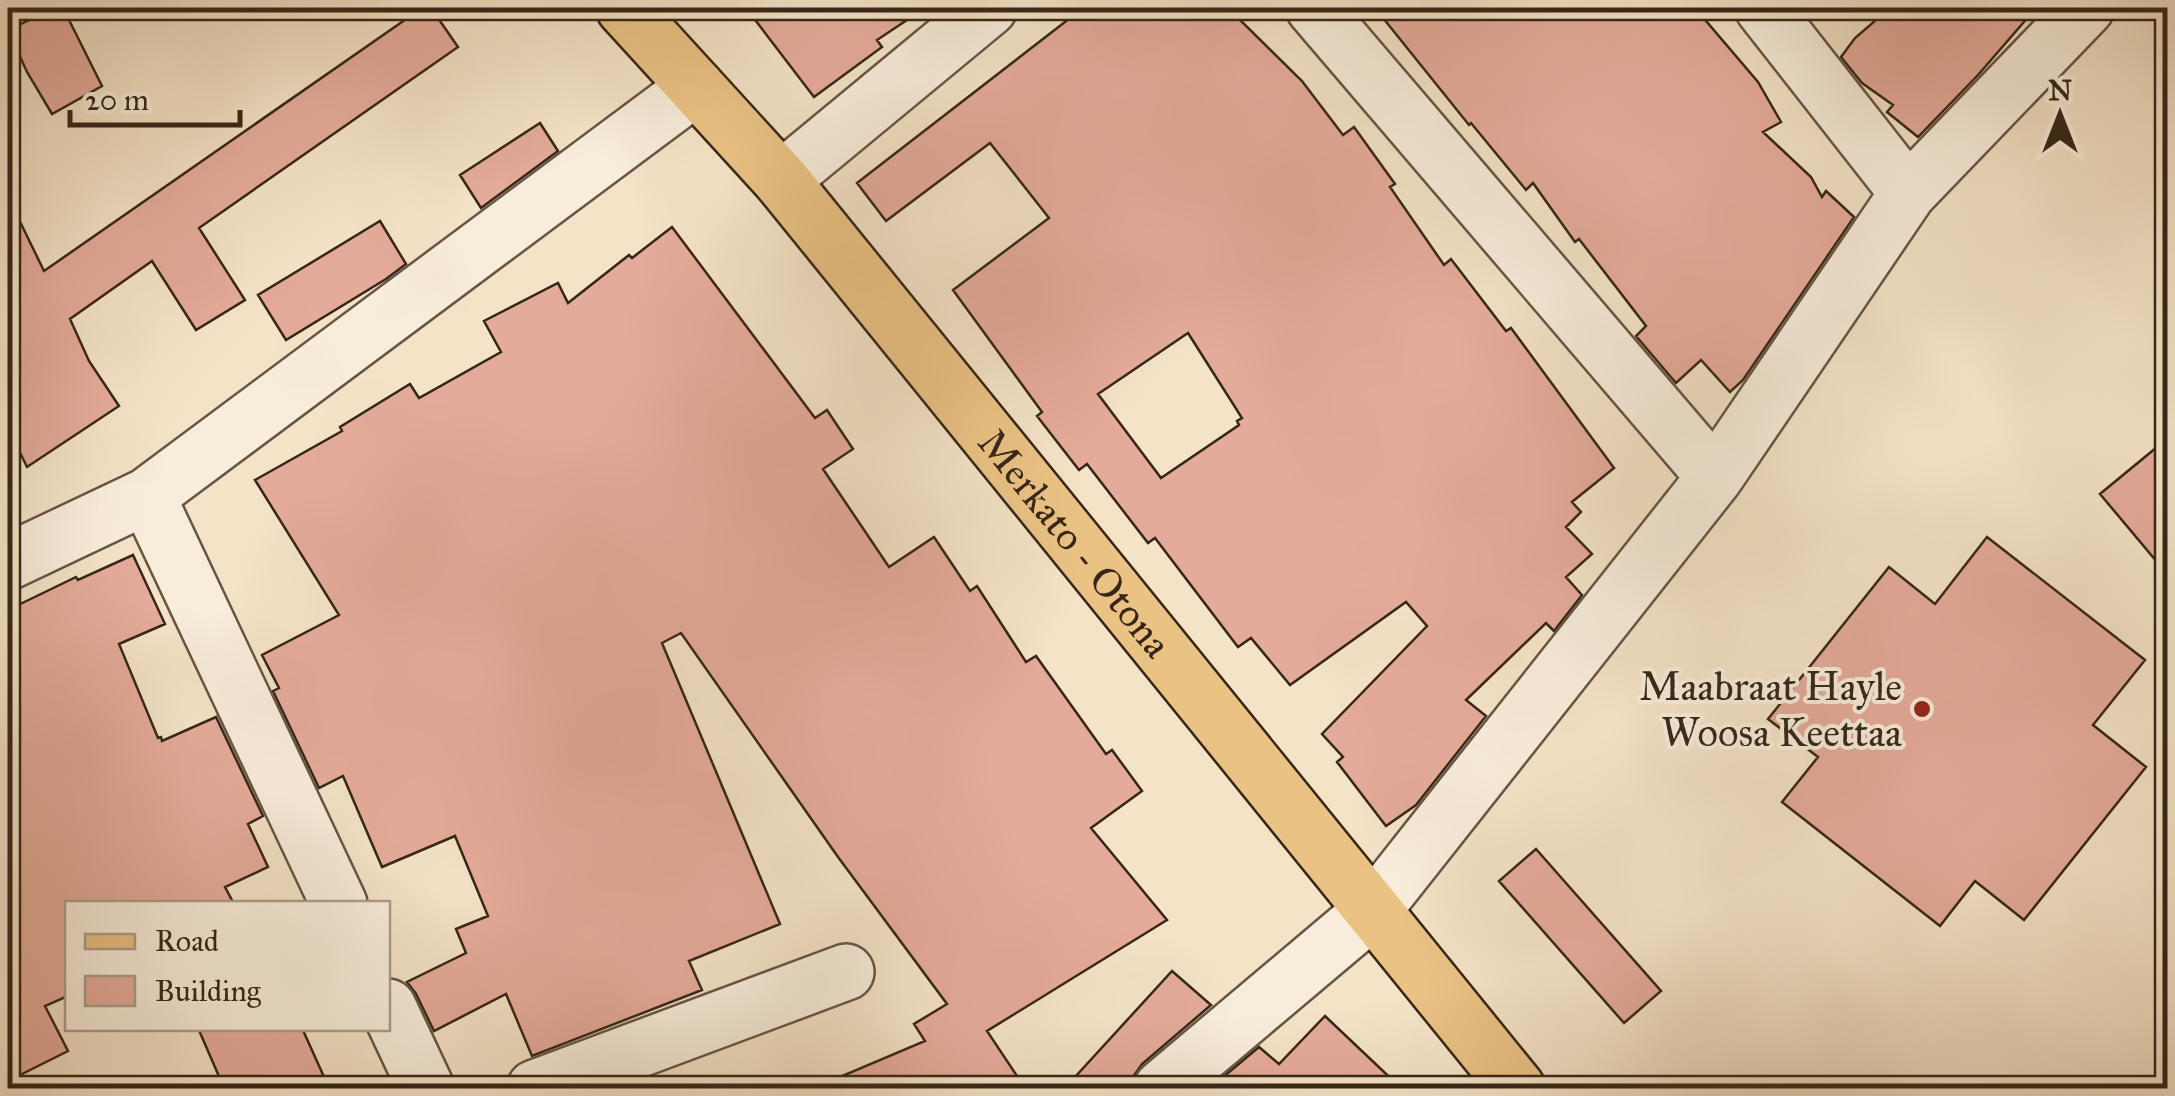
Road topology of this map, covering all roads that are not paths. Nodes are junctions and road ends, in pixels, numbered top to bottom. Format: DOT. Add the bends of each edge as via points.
graph roads {
  1 [pos="624,8"];
  2 [pos="989,8"];
  3 [pos="1314,8"];
  4 [pos="1763,8"];
  5 [pos="2086,8"];
  6 [pos="696,87"];
  7 [pos="781,180"];
  8 [pos="1908,194"];
  9 [pos="1715,477"];
  10 [pos="147,496"];
  11 [pos="8,562"];
  12 [pos="338,901"];
  13 [pos="1373,910"];
  14 [pos="846,972"];
  15 [pos="390,1011"];
  16 [pos="426,1088"];
  17 [pos="535,1088"];
  18 [pos="1162,1088"];
  19 [pos="1517,1088"];
  1 -- 6 [label="main road, Merkato - Otona"];
  2 -- 7 [label="street"];
  3 -- 9 [label="street"];
  4 -- 8 [label="street"];
  5 -- 8 [label="street"];
  6 -- 7 [label="main road, Merkato - Otona"];
  6 -- 10 [label="street"];
  7 -- 13 [label="main road, Merkato - Otona"];
  8 -- 9 [label="street"];
  9 -- 13 [label="street"];
  10 -- 11 [label="street"];
  10 -- 12 [label="street"];
  13 -- 18 [label="street"];
  13 -- 19 [label="main road, Merkato - Otona"];
  14 -- 17 [label="street"];
  15 -- 16 [label="street"];
}
